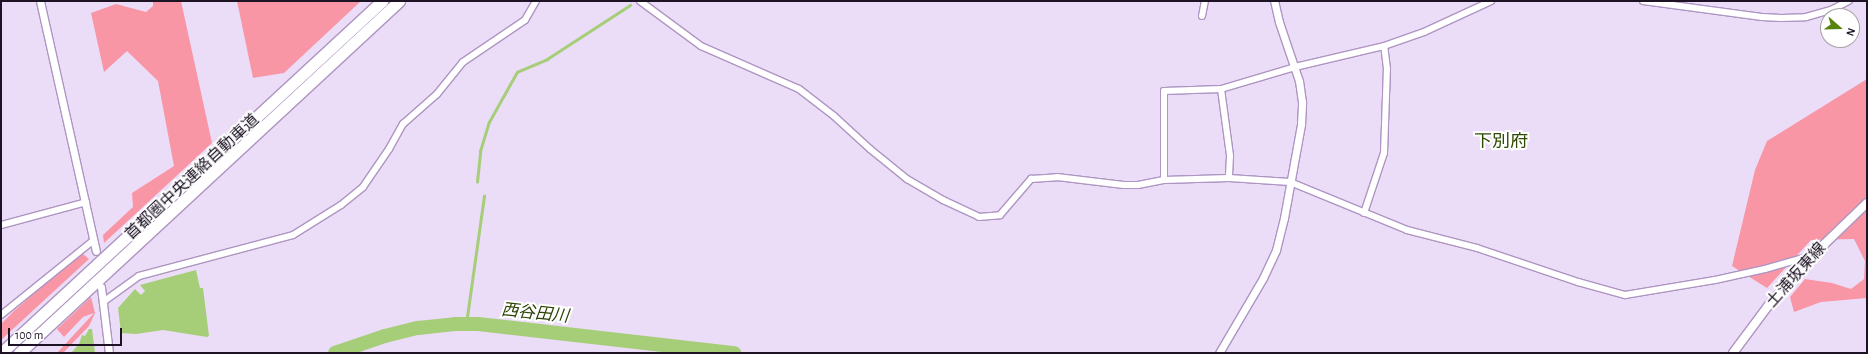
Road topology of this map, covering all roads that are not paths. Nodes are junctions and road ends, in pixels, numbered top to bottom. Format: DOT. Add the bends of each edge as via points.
graph roads {
  1 [pos="40,1"];
  2 [pos="382,1"];
  3 [pos="399,1"];
  4 [pos="536,1"];
  5 [pos="640,1"];
  6 [pos="1205,1"];
  7 [pos="1274,1"];
  8 [pos="1491,1"];
  9 [pos="1643,1"];
  10 [pos="1849,1"];
  11 [pos="1202,16"];
  12 [pos="1384,46"];
  13 [pos="1295,67"];
  14 [pos="1221,89"];
  15 [pos="1229,178"];
  16 [pos="1164,180"];
  17 [pos="1290,182"];
  18 [pos="86,202"];
  19 [pos="1867,203"];
  20 [pos="1364,212"];
  21 [pos="1,225"];
  22 [pos="94,240"];
  23 [pos="96,251"];
  24 [pos="1810,258"];
  25 [pos="101,287"];
  26 [pos="103,302"];
  27 [pos="1,315"];
  28 [pos="1,353"];
  29 [pos="19,353"];
  30 [pos="109,353"];
  31 [pos="1219,353"];
  32 [pos="1733,353"];
  1 -- 18 [label="street"];
  2 -- 28 [label="highway, 首都圏中央連絡自動車道"];
  3 -- 29 [label="highway, 首都圏中央連絡自動車道"];
  4 -- 26 [label="street" via="525,20 463,62 437,94 403,124 363,187 341,205 293,235 139,276"];
  5 -- 16 [label="street" via="701,46 799,89 907,179 979,217 1000,214 1030,179 1057,177 1124,185"];
  6 -- 11 [label="street"];
  7 -- 13 [label="street"];
  8 -- 12 [label="street" via="1424,32"];
  9 -- 10 [label="street" via="1762,18 1806,17 1831,10"];
  12 -- 13 [label="street"];
  12 -- 20 [label="street" via="1387,69 1384,153"];
  13 -- 14 [label="street"];
  13 -- 17 [label="street" via="1301,92 1302,113"];
  14 -- 15 [label="street" via="1230,156"];
  14 -- 16 [label="street" via="1164,91"];
  15 -- 16 [label="street"];
  15 -- 17 [label="street"];
  17 -- 20 [label="street"];
  17 -- 31 [label="street" via="1281,233 1273,258"];
  18 -- 21 [label="street"];
  18 -- 22 [label="street"];
  19 -- 24 [label="main road, 土浦坂東線"];
  20 -- 24 [label="street" via="1407,230 1477,248 1576,282 1625,295 1715,280"];
  22 -- 23 [label="street"];
  22 -- 27 [label="street"];
  24 -- 32 [label="main road, 土浦坂東線" via="1768,306"];
  25 -- 26 [label="street"];
  26 -- 30 [label="street"];
}
